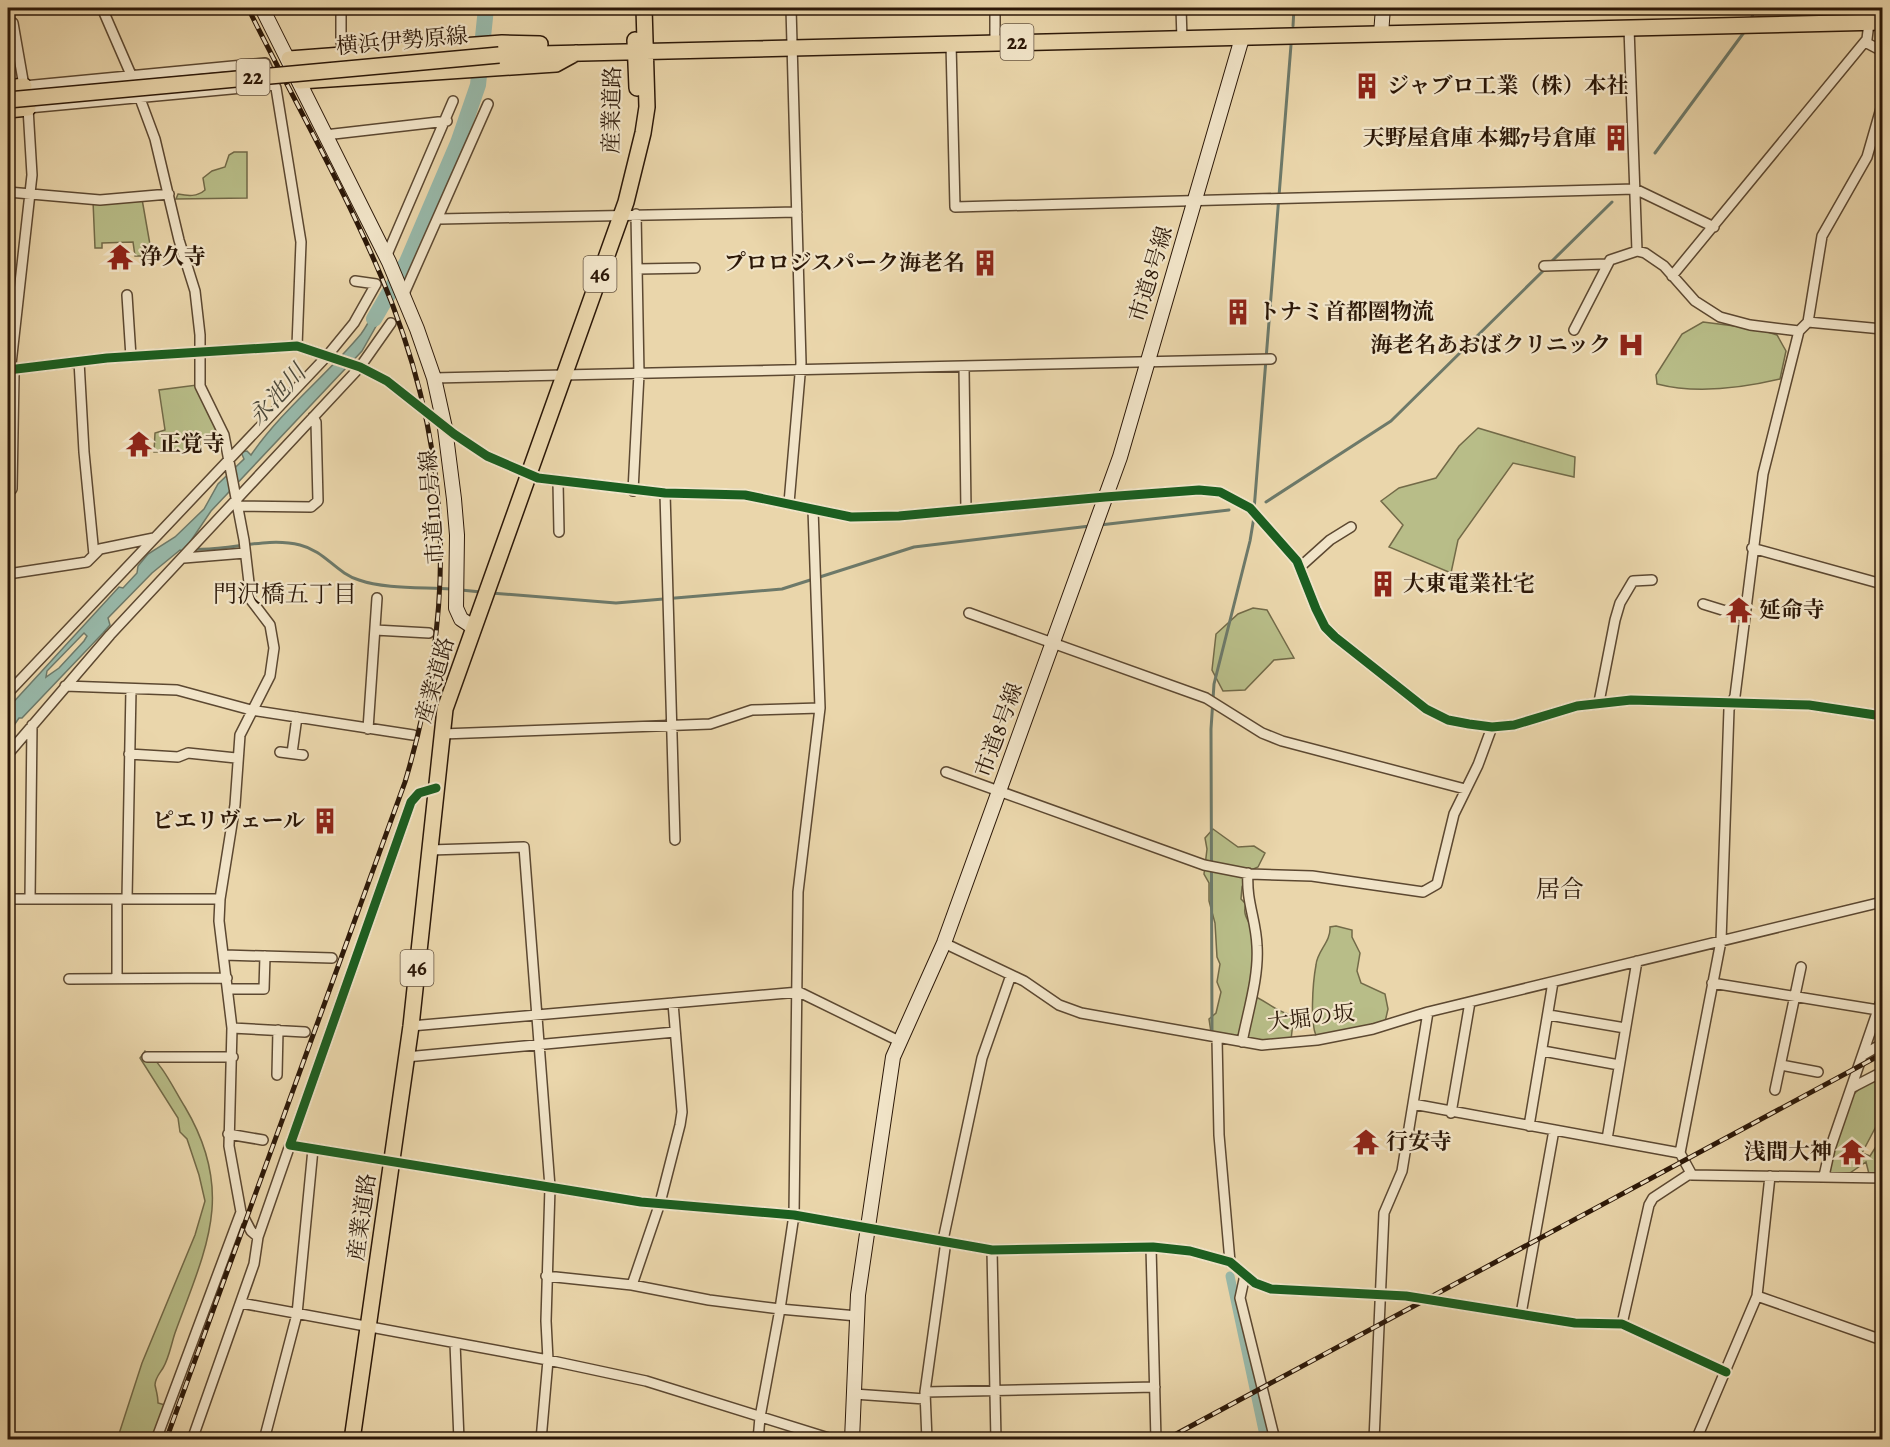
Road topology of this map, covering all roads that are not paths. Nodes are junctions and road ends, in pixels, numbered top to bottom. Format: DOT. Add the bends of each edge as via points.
graph roads {
  1 [pos="102,8"];
  2 [pos="262,8"];
  3 [pos="341,8"];
  4 [pos="634,8"];
  5 [pos="644,8"];
  6 [pos="791,8"];
  7 [pos="995,8"];
  8 [pos="1181,8"];
  9 [pos="1383,8"];
  10 [pos="1878,19"];
  11 [pos="14,23"];
  12 [pos="1629,28"];
  13 [pos="1381,34"];
  14 [pos="1242,38"];
  15 [pos="1182,39"];
  16 [pos="1865,42"];
  17 [pos="995,43"];
  18 [pos="951,45"];
  19 [pos="792,48"];
  20 [pos="641,50"];
  21 [pos="1882,51"];
  22 [pos="345,55"];
  23 [pos="500,55"];
  24 [pos="289,59"];
  25 [pos="207,70"];
  26 [pos="132,77"];
  27 [pos="300,81"];
  28 [pos="274,85"];
  29 [pos="24,86"];
  30 [pos="8,88"];
  31 [pos="210,91"];
  32 [pos="141,98"];
  33 [pos="8,100"];
  34 [pos="453,101"];
  35 [pos="488,104"];
  36 [pos="1882,105"];
  37 [pos="28,108"];
  38 [pos="8,110"];
  39 [pos="447,121"];
  40 [pos="326,135"];
  41 [pos="1635,189"];
  42 [pos="8,192"];
  43 [pos="169,194"];
  44 [pos="30,195"];
  45 [pos="1196,199"];
  46 [pos="797,212"];
  47 [pos="629,214"];
  48 [pos="439,219"];
  49 [pos="1714,227"];
  50 [pos="1637,251"];
  51 [pos="388,260"];
  52 [pos="1607,264"];
  53 [pos="1544,266"];
  54 [pos="695,268"];
  55 [pos="637,269"];
  56 [pos="1672,276"];
  57 [pos="355,281"];
  58 [pos="403,294"];
  59 [pos="127,295"];
  60 [pos="1808,322"];
  61 [pos="391,323"];
  62 [pos="1882,329"];
  63 [pos="1574,330"];
  64 [pos="1799,331"];
  65 [pos="297,346"];
  66 [pos="199,354"];
  67 [pos="329,356"];
  68 [pos="131,357"];
  69 [pos="1268,359"];
  70 [pos="79,361"];
  71 [pos="1147,362"];
  72 [pos="358,366"];
  73 [pos="964,367"];
  74 [pos="10,369"];
  75 [pos="801,371"];
  76 [pos="639,374"];
  77 [pos="564,375"];
  78 [pos="434,378"];
  79 [pos="313,417"];
  80 [pos="445,428"];
  81 [pos="228,461"];
  82 [pos="528,474"];
  83 [pos="558,482"];
  84 [pos="633,490"];
  85 [pos="8,493"];
  86 [pos="665,493"];
  87 [pos="1105,497"];
  88 [pos="237,501"];
  89 [pos="789,503"];
  90 [pos="813,509"];
  91 [pos="966,510"];
  92 [pos="1351,527"];
  93 [pos="559,532"];
  94 [pos="155,537"];
  95 [pos="245,548"];
  96 [pos="1752,548"];
  97 [pos="94,555"];
  98 [pos="186,556"];
  99 [pos="1299,564"];
  100 [pos="8,574"];
  101 [pos="1652,580"];
  102 [pos="1882,584"];
  103 [pos="377,598"];
  104 [pos="1703,604"];
  105 [pos="969,613"];
  106 [pos="1745,616"];
  107 [pos="473,627"];
  108 [pos="375,630"];
  109 [pos="429,633"];
  110 [pos="1053,642"];
  111 [pos="65,686"];
  112 [pos="131,689"];
  113 [pos="8,693"];
  114 [pos="1599,702"];
  115 [pos="1732,703"];
  116 [pos="820,708"];
  117 [pos="251,710"];
  118 [pos="1882,716"];
  119 [pos="297,717"];
  120 [pos="32,725"];
  121 [pos="673,726"];
  122 [pos="1492,727"];
  123 [pos="368,729"];
  124 [pos="442,734"];
  125 [pos="413,735"];
  126 [pos="280,752"];
  127 [pos="292,753"];
  128 [pos="8,754"];
  129 [pos="129,754"];
  130 [pos="303,755"];
  131 [pos="236,758"];
  132 [pos="946,772"];
  133 [pos="436,788"];
  134 [pos="1465,789"];
  135 [pos="1000,790"];
  136 [pos="675,840"];
  137 [pos="430,850"];
  138 [pos="1248,873"];
  139 [pos="8,899"];
  140 [pos="30,899"];
  141 [pos="122,899"];
  142 [pos="220,899"];
  143 [pos="1882,902"];
  144 [pos="1721,941"];
  145 [pos="944,943"];
  146 [pos="224,955"];
  147 [pos="265,956"];
  148 [pos="332,958"];
  149 [pos="1636,961"];
  150 [pos="1801,967"];
  151 [pos="1011,975"];
  152 [pos="117,978"];
  153 [pos="69,979"];
  154 [pos="1553,982"];
  155 [pos="228,983"];
  156 [pos="1712,983"];
  157 [pos="799,992"];
  158 [pos="1795,996"];
  159 [pos="1882,998"];
  160 [pos="1470,1002"];
  161 [pos="673,1003"];
  162 [pos="1878,1010"];
  163 [pos="1428,1012"];
  164 [pos="1549,1014"];
  165 [pos="537,1015"];
  166 [pos="411,1026"];
  167 [pos="232,1028"];
  168 [pos="1625,1028"];
  169 [pos="278,1030"];
  170 [pos="305,1032"];
  171 [pos="675,1032"];
  172 [pos="1217,1038"];
  173 [pos="899,1041"];
  174 [pos="1242,1042"];
  175 [pos="1882,1044"];
  176 [pos="539,1045"];
  177 [pos="1544,1051"];
  178 [pos="1863,1055"];
  179 [pos="233,1056"];
  180 [pos="147,1057"];
  181 [pos="406,1057"];
  182 [pos="1619,1065"];
  183 [pos="1780,1065"];
  184 [pos="1818,1072"];
  185 [pos="1882,1072"];
  186 [pos="277,1075"];
  187 [pos="1853,1087"];
  188 [pos="1775,1090"];
  189 [pos="1413,1104"];
  190 [pos="1451,1113"];
  191 [pos="1529,1125"];
  192 [pos="1554,1130"];
  193 [pos="228,1134"];
  194 [pos="1606,1139"];
  195 [pos="263,1140"];
  196 [pos="290,1145"];
  197 [pos="313,1149"];
  198 [pos="1680,1154"];
  199 [pos="393,1161"];
  200 [pos="1691,1173"];
  201 [pos="1770,1176"];
  202 [pos="1824,1176"];
  203 [pos="1882,1178"];
  204 [pos="550,1187"];
  205 [pos="660,1203"];
  206 [pos="241,1212"];
  207 [pos="794,1215"];
  208 [pos="867,1229"];
  209 [pos="258,1237"];
  210 [pos="944,1241"];
  211 [pos="1151,1247"];
  212 [pos="992,1250"];
  213 [pos="1230,1262"];
  214 [pos="1245,1275"];
  215 [pos="546,1276"];
  216 [pos="632,1285"];
  217 [pos="1379,1295"];
  218 [pos="1757,1296"];
  219 [pos="241,1303"];
  220 [pos="780,1309"];
  221 [pos="297,1314"];
  222 [pos="1521,1314"];
  223 [pos="857,1316"];
  224 [pos="1622,1324"];
  225 [pos="369,1327"];
  226 [pos="1882,1340"];
  227 [pos="455,1343"];
  228 [pos="548,1360"];
  229 [pos="1726,1372"];
  230 [pos="1155,1387"];
  231 [pos="994,1390"];
  232 [pos="854,1394"];
  233 [pos="925,1395"];
  234 [pos="760,1417"];
  235 [pos="156,1440"];
  236 [pos="192,1440"];
  237 [pos="264,1440"];
  238 [pos="352,1440"];
  239 [pos="459,1440"];
  240 [pos="541,1440"];
  241 [pos="758,1440"];
  242 [pos="835,1440"];
  243 [pos="852,1440"];
  244 [pos="927,1440"];
  245 [pos="996,1440"];
  246 [pos="1156,1440"];
  247 [pos="1275,1440"];
  248 [pos="1374,1440"];
  249 [pos="1696,1440"];
  1 -- 26 [label="street"];
  2 -- 24 [label="street"];
  3 -- 22 [label="street"];
  4 -- 20 [label="main road, 46"];
  5 -- 20 [label="main road, 46"];
  6 -- 19 [label="street"];
  7 -- 17 [label="street"];
  8 -- 15 [label="street"];
  9 -- 13 [label="street"];
  10 -- 12 [label="main road, 横浜伊勢原線 / 22"];
  10 -- 16 [label="street"];
  11 -- 29 [label="street"];
  12 -- 13 [label="main road, 横浜伊勢原線 / 22"];
  12 -- 41 [label="street"];
  13 -- 14 [label="main road, 横浜伊勢原線 / 22"];
  14 -- 15 [label="main road, 横浜伊勢原線 / 22"];
  14 -- 45 [label="street, 市道8号線"];
  15 -- 17 [label="main road, 横浜伊勢原線 / 22"];
  16 -- 21 [label="street"];
  16 -- 49 [label="street"];
  17 -- 18 [label="main road, 横浜伊勢原線 / 22"];
  18 -- 19 [label="main road, 横浜伊勢原線 / 22"];
  18 -- 45 [label="street" via="956,207"];
  19 -- 20 [label="main road, 横浜伊勢原線 / 22"];
  19 -- 46 [label="street"];
  20 -- 23 [label="main road, 横浜伊勢原線 / 22"];
  20 -- 47 [label="main road, 産業道路 / 46"];
  22 -- 23 [label="main road" via="464,46"];
  22 -- 24 [label="main road"];
  23 -- 27 [label="main road" via="462,70"];
  23 -- 33 [label="main road, 横浜伊勢原線 / 22, bridge"];
  24 -- 27 [label="street"];
  25 -- 26 [label="street"];
  25 -- 28 [label="street" via="265,63"];
  25 -- 31 [label="street"];
  26 -- 29 [label="street"];
  26 -- 32 [label="street"];
  27 -- 40 [label="street"];
  28 -- 31 [label="street"];
  28 -- 65 [label="street" via="301,242"];
  29 -- 30 [label="main road"];
  31 -- 32 [label="street"];
  32 -- 37 [label="street"];
  32 -- 43 [label="street"];
  34 -- 39 [label="street"];
  35 -- 48 [label="street"];
  36 -- 60 [label="street" via="1867,157 1822,236"];
  37 -- 38 [label="main road"];
  37 -- 44 [label="street" via="33,156"];
  39 -- 40 [label="street"];
  39 -- 51 [label="street"];
  40 -- 51 [label="street"];
  41 -- 45 [label="street"];
  41 -- 49 [label="street"];
  41 -- 50 [label="street"];
  42 -- 44 [label="street"];
  43 -- 44 [label="street" via="100,200"];
  43 -- 66 [label="street" via="195,291"];
  44 -- 74 [label="street"];
  45 -- 71 [label="street, 市道8号線"];
  46 -- 47 [label="street"];
  46 -- 75 [label="street"];
  47 -- 48 [label="street"];
  47 -- 55 [label="street"];
  47 -- 77 [label="main road, 産業道路 / 46"];
  48 -- 58 [label="street"];
  49 -- 56 [label="street"];
  50 -- 52 [label="street"];
  50 -- 56 [label="street" via="1653,257"];
  51 -- 58 [label="street, 市道110号線"];
  52 -- 53 [label="street"];
  52 -- 63 [label="street"];
  54 -- 55 [label="street"];
  55 -- 76 [label="street"];
  56 -- 64 [label="street" via="1695,301 1720,317"];
  57 -- 67 [label="street" via="376,284"];
  58 -- 78 [label="street, 市道110号線"];
  59 -- 68 [label="street"];
  60 -- 62 [label="street"];
  60 -- 64 [label="street"];
  61 -- 72 [label="street"];
  64 -- 96 [label="street" via="1763,474"];
  65 -- 66 [label="street"];
  65 -- 67 [label="street"];
  66 -- 68 [label="street"];
  66 -- 81 [label="street" via="200,386 224,435"];
  67 -- 72 [label="street"];
  67 -- 81 [label="street"];
  68 -- 70 [label="street"];
  69 -- 71 [label="street"];
  70 -- 74 [label="street"];
  70 -- 97 [label="street"];
  71 -- 73 [label="street"];
  71 -- 87 [label="street, 市道8号線"];
  72 -- 79 [label="street"];
  72 -- 80 [label="street" via="387,381"];
  73 -- 75 [label="street"];
  73 -- 91 [label="street"];
  74 -- 85 [label="street" via="12,489"];
  75 -- 76 [label="street"];
  75 -- 89 [label="street"];
  76 -- 77 [label="street"];
  76 -- 84 [label="street"];
  77 -- 78 [label="street"];
  77 -- 82 [label="main road, 産業道路 / 46"];
  78 -- 80 [label="street, 市道110号線"];
  79 -- 88 [label="street"];
  79 -- 88 [label="street" via="318,501 311,507"];
  80 -- 82 [label="street" via="496,461"];
  80 -- 107 [label="street, 市道110号線" via="458,535 458,615"];
  81 -- 88 [label="street"];
  81 -- 94 [label="street"];
  82 -- 83 [label="street"];
  82 -- 107 [label="main road, 産業道路 / 46"];
  83 -- 84 [label="street"];
  83 -- 93 [label="street"];
  84 -- 86 [label="street"];
  86 -- 89 [label="street" via="745,495"];
  86 -- 121 [label="street"];
  87 -- 91 [label="street"];
  87 -- 99 [label="street" via="1208,490 1229,495 1258,516"];
  87 -- 110 [label="street, 市道8号線"];
  88 -- 95 [label="street"];
  88 -- 98 [label="street"];
  89 -- 90 [label="street"];
  90 -- 91 [label="street" via="851,516"];
  90 -- 116 [label="street"];
  92 -- 99 [label="street"];
  94 -- 97 [label="street" via="100,549"];
  94 -- 113 [label="street"];
  95 -- 98 [label="street"];
  95 -- 117 [label="street" via="251,600 270,625 274,648 270,676"];
  96 -- 102 [label="street"];
  96 -- 106 [label="street"];
  97 -- 100 [label="street" via="87,562"];
  98 -- 111 [label="street"];
  99 -- 122 [label="street" via="1325,627 1391,684 1441,717"];
  101 -- 114 [label="street" via="1638,579 1629,584 1616,620"];
  103 -- 108 [label="street"];
  104 -- 106 [label="street"];
  105 -- 110 [label="street"];
  106 -- 115 [label="street"];
  107 -- 124 [label="main road, 産業道路 / 46" via="451,689"];
  108 -- 109 [label="street"];
  108 -- 123 [label="street"];
  110 -- 134 [label="street" via="1212,702 1282,741"];
  110 -- 135 [label="street, 市道8号線"];
  111 -- 112 [label="street"];
  111 -- 120 [label="street"];
  112 -- 117 [label="street" via="177,690"];
  112 -- 129 [label="street"];
  114 -- 115 [label="street"];
  114 -- 122 [label="street"];
  115 -- 118 [label="street" via="1809,705"];
  115 -- 144 [label="street" via="1726,751"];
  116 -- 121 [label="street" via="752,710 710,724"];
  116 -- 157 [label="street" via="799,883"];
  117 -- 119 [label="street"];
  117 -- 131 [label="street" via="242,728"];
  119 -- 123 [label="street"];
  119 -- 127 [label="street"];
  120 -- 128 [label="street"];
  120 -- 140 [label="street"];
  121 -- 124 [label="street"];
  121 -- 136 [label="street"];
  122 -- 134 [label="street"];
  123 -- 125 [label="street"];
  124 -- 133 [label="main road, 産業道路 / 46"];
  126 -- 127 [label="street"];
  127 -- 130 [label="street"];
  129 -- 131 [label="street" via="178,758 188,753"];
  129 -- 141 [label="street"];
  131 -- 142 [label="street" via="235,805"];
  132 -- 135 [label="street"];
  133 -- 137 [label="main road, 産業道路 / 46"];
  133 -- 196 [label="street" via="419,793 411,802"];
  134 -- 138 [label="street" via="1454,814 1437,884 1429,891 1312,876"];
  135 -- 138 [label="street" via="1212,866"];
  135 -- 145 [label="street, 市道8号線"];
  137 -- 165 [label="street" via="524,847"];
  137 -- 166 [label="main road, 産業道路 / 46"];
  138 -- 174 [label="street" via="1247,897 1257,959"];
  139 -- 140 [label="street"];
  140 -- 141 [label="street"];
  141 -- 142 [label="street"];
  141 -- 152 [label="street"];
  142 -- 146 [label="street"];
  143 -- 144 [label="street, 大堀の坂"];
  144 -- 149 [label="street, 大堀の坂"];
  144 -- 156 [label="street"];
  145 -- 151 [label="street, 大堀の坂"];
  145 -- 173 [label="street, 市道8号線"];
  146 -- 147 [label="street"];
  146 -- 155 [label="street"];
  147 -- 148 [label="street"];
  147 -- 155 [label="street" via="264,989"];
  149 -- 154 [label="street, 大堀の坂"];
  149 -- 168 [label="street"];
  150 -- 158 [label="street"];
  151 -- 172 [label="street, 大堀の坂" via="1074,1011"];
  151 -- 210 [label="street" via="982,1059"];
  152 -- 153 [label="street"];
  152 -- 155 [label="street"];
  154 -- 160 [label="street, 大堀の坂"];
  154 -- 164 [label="street"];
  155 -- 167 [label="street"];
  156 -- 158 [label="street"];
  156 -- 198 [label="street"];
  157 -- 161 [label="street"];
  157 -- 173 [label="street"];
  157 -- 207 [label="street"];
  158 -- 162 [label="street"];
  158 -- 183 [label="street"];
  159 -- 162 [label="street"];
  160 -- 163 [label="street, 大堀の坂"];
  160 -- 190 [label="street"];
  161 -- 165 [label="street"];
  161 -- 171 [label="street"];
  162 -- 178 [label="street"];
  163 -- 174 [label="street, 大堀の坂" via="1373,1029 1281,1044"];
  163 -- 189 [label="street"];
  164 -- 168 [label="street"];
  164 -- 177 [label="street"];
  165 -- 166 [label="street"];
  165 -- 176 [label="street"];
  166 -- 181 [label="main road, 産業道路 / 46"];
  167 -- 169 [label="street"];
  167 -- 179 [label="street"];
  168 -- 182 [label="street"];
  169 -- 170 [label="street"];
  169 -- 186 [label="street"];
  171 -- 176 [label="street"];
  171 -- 205 [label="street" via="682,1112"];
  172 -- 174 [label="street, 大堀の坂"];
  172 -- 213 [label="street" via="1219,1135"];
  173 -- 208 [label="street, 市道8号線" via="893,1057"];
  175 -- 178 [label="street"];
  176 -- 181 [label="street"];
  176 -- 204 [label="street"];
  177 -- 182 [label="street"];
  177 -- 191 [label="street"];
  178 -- 187 [label="street"];
  179 -- 180 [label="street"];
  179 -- 193 [label="street"];
  181 -- 199 [label="main road, 産業道路 / 46"];
  182 -- 194 [label="street"];
  183 -- 184 [label="street"];
  183 -- 188 [label="street"];
  185 -- 187 [label="street"];
  187 -- 202 [label="street"];
  189 -- 190 [label="street"];
  189 -- 217 [label="street" via="1402,1171 1384,1214"];
  190 -- 191 [label="street"];
  191 -- 192 [label="street"];
  192 -- 194 [label="street"];
  192 -- 222 [label="street"];
  193 -- 195 [label="street"];
  193 -- 206 [label="street"];
  194 -- 198 [label="street"];
  196 -- 197 [label="street"];
  196 -- 209 [label="street"];
  197 -- 199 [label="street"];
  197 -- 221 [label="street"];
  198 -- 200 [label="street"];
  199 -- 204 [label="street"];
  199 -- 225 [label="main road, 産業道路 / 46"];
  200 -- 201 [label="street"];
  200 -- 224 [label="street" via="1653,1198 1649,1205"];
  201 -- 202 [label="street"];
  201 -- 218 [label="street"];
  202 -- 203 [label="street"];
  204 -- 205 [label="street"];
  204 -- 215 [label="street"];
  205 -- 207 [label="street"];
  205 -- 216 [label="street"];
  206 -- 209 [label="street"];
  206 -- 235 [label="street"];
  207 -- 208 [label="street"];
  207 -- 220 [label="street"];
  208 -- 210 [label="street"];
  208 -- 223 [label="street, 市道8号線"];
  209 -- 219 [label="street"];
  210 -- 212 [label="street"];
  210 -- 233 [label="street"];
  211 -- 212 [label="street"];
  211 -- 213 [label="street" via="1190,1251"];
  211 -- 230 [label="street"];
  212 -- 231 [label="street"];
  213 -- 214 [label="street"];
  214 -- 217 [label="street" via="1263,1286 1290,1292"];
  214 -- 247 [label="street" via="1240,1298"];
  215 -- 216 [label="street"];
  215 -- 228 [label="street"];
  216 -- 220 [label="street"];
  217 -- 222 [label="street"];
  217 -- 248 [label="street"];
  218 -- 226 [label="street"];
  218 -- 229 [label="street"];
  219 -- 221 [label="street"];
  219 -- 236 [label="street"];
  220 -- 223 [label="street"];
  220 -- 234 [label="street"];
  221 -- 225 [label="street"];
  221 -- 237 [label="street"];
  222 -- 224 [label="street" via="1575,1323"];
  223 -- 232 [label="street, 市道8号線"];
  224 -- 229 [label="street"];
  225 -- 227 [label="street"];
  225 -- 238 [label="main road, 産業道路 / 46"];
  227 -- 228 [label="street"];
  227 -- 239 [label="street"];
  228 -- 234 [label="street" via="646,1381"];
  228 -- 240 [label="street"];
  229 -- 249 [label="street"];
  230 -- 231 [label="street"];
  230 -- 246 [label="street"];
  231 -- 233 [label="street"];
  231 -- 245 [label="street"];
  232 -- 233 [label="street"];
  232 -- 243 [label="street, 市道8号線"];
  233 -- 244 [label="street"];
  234 -- 241 [label="street"];
  234 -- 242 [label="street"];
}
